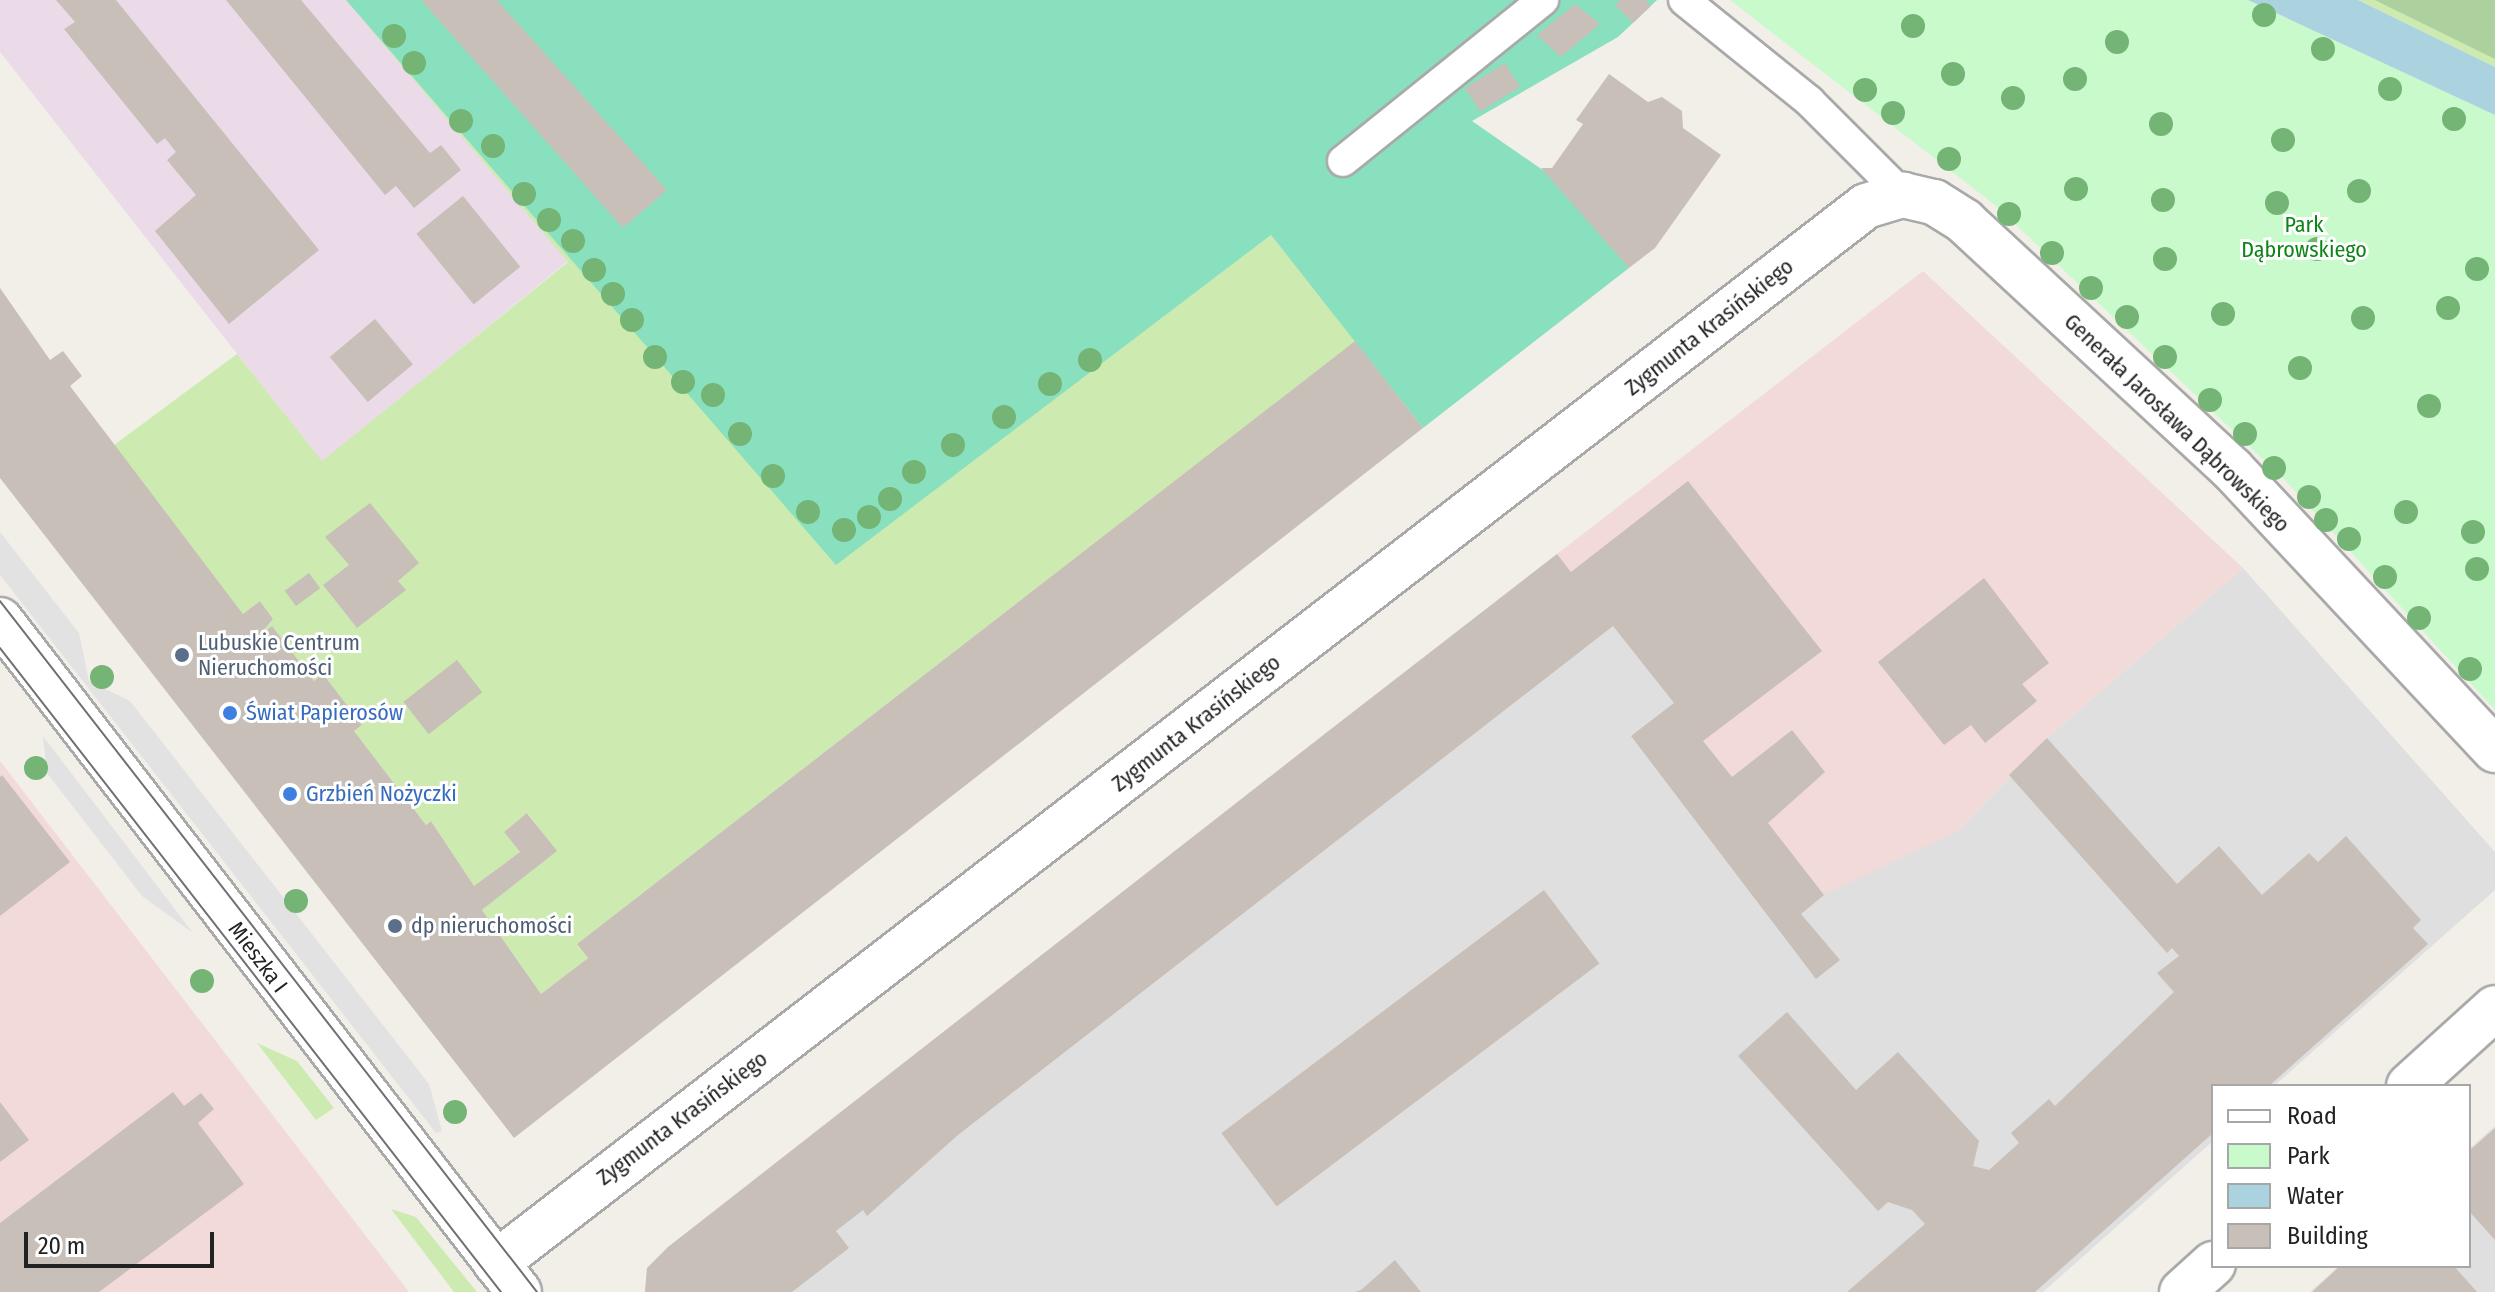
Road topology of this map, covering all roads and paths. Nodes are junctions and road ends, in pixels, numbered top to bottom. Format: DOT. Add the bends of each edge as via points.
graph roads {
  1 [pos="1543,0"];
  2 [pos="1684,0"];
  3 [pos="1343,161"];
  4 [pos="1903,195"];
  5 [pos="0,620"];
  6 [pos="2495,750"];
  7 [pos="2495,1008"];
  8 [pos="2411,1084"];
  9 [pos="2211,1266"];
  10 [pos="507,1278"];
  11 [pos="2182,1292"];
  1 -- 3 [label="lane"];
  2 -- 4 [label="lane" via="1809,101"];
  4 -- 6 [label="street, Generała Jarosława Dąbrowskiego" via="1934,202 1964,221 2232,469"];
  4 -- 10 [label="street, Zygmunta Krasińskiego" via="1866,206"];
  5 -- 10 [label="street, Mieszka I"];
  7 -- 8 [label="street"];
  9 -- 11 [label="street"];
}
